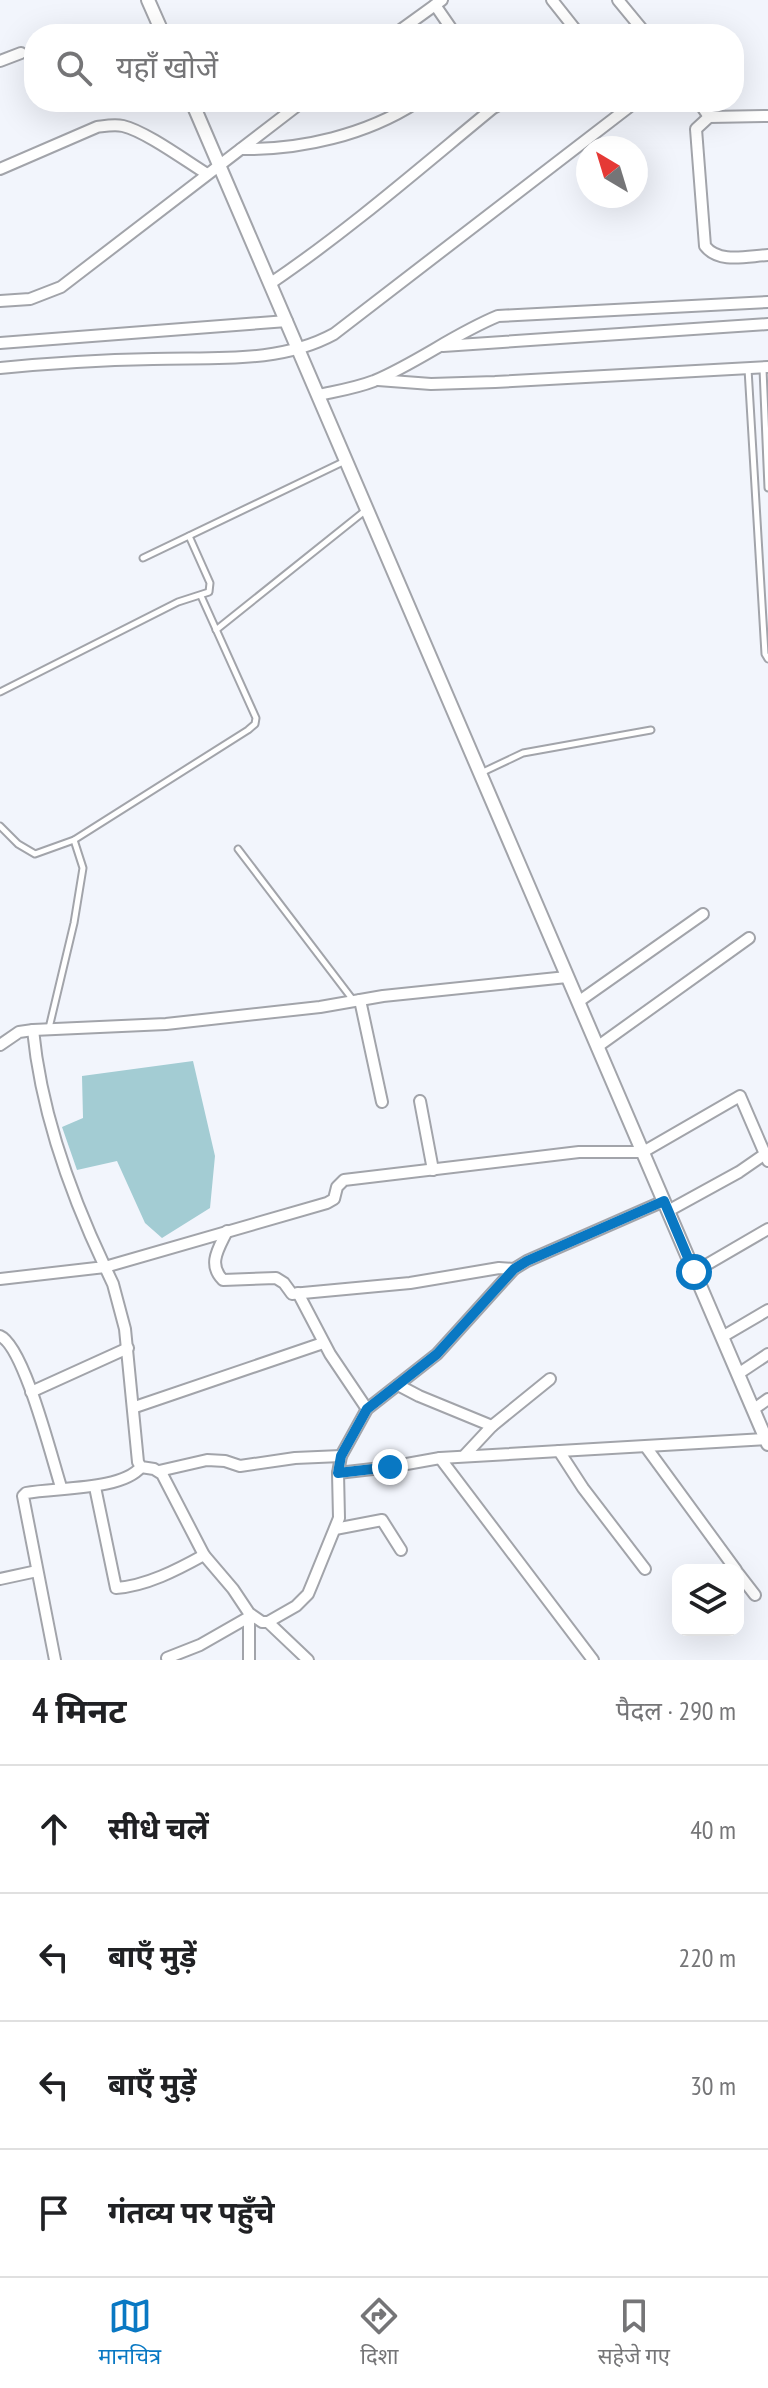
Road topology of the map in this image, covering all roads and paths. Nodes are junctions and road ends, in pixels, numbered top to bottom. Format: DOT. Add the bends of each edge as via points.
graph roads {
  1 [pos="148,0"];
  2 [pos="552,0"];
  3 [pos="618,0"];
  4 [pos="439,3"];
  5 [pos="159,24"];
  6 [pos="409,24"];
  7 [pos="450,24"];
  8 [pos="571,24"];
  9 [pos="638,24"];
  10 [pos="21,53"];
  11 [pos="0,61"];
  12 [pos="196,112"];
  13 [pos="289,112"];
  14 [pos="399,112"];
  15 [pos="488,112"];
  16 [pos="623,112"];
  17 [pos="706,112"];
  18 [pos="768,116"];
  19 [pos="709,117"];
  20 [pos="241,149"];
  21 [pos="219,165"];
  22 [pos="0,169"];
  23 [pos="207,174"];
  24 [pos="768,255"];
  25 [pos="271,283"];
  26 [pos="0,301"];
  27 [pos="768,302"];
  28 [pos="287,321"];
  29 [pos="768,324"];
  30 [pos="0,343"];
  31 [pos="442,346"];
  32 [pos="299,349"];
  33 [pos="766,367"];
  34 [pos="0,368"];
  35 [pos="748,368"];
  36 [pos="376,380"];
  37 [pos="319,395"];
  38 [pos="752,433"];
  39 [pos="766,433"];
  40 [pos="346,461"];
  41 [pos="768,488"];
  42 [pos="366,509"];
  43 [pos="189,536"];
  44 [pos="143,558"];
  45 [pos="201,596"];
  46 [pos="216,630"];
  47 [pos="768,659"];
  48 [pos="0,692"];
  49 [pos="651,730"];
  50 [pos="480,774"];
  51 [pos="0,826"];
  52 [pos="74,840"];
  53 [pos="238,849"];
  54 [pos="703,914"];
  55 [pos="749,938"];
  56 [pos="567,977"];
  57 [pos="356,1001"];
  58 [pos="578,1002"];
  59 [pos="33,1030"];
  60 [pos="49,1030"];
  61 [pos="0,1045"];
  62 [pos="597,1047"];
  63 [pos="420,1101"];
  64 [pos="382,1102"];
  65 [pos="643,1152"];
  66 [pos="766,1158"];
  67 [pos="433,1170"];
  68 [pos="666,1206"];
  69 [pos="768,1229"];
  70 [pos="227,1231"];
  71 [pos="105,1267"];
  72 [pos="514,1269"];
  73 [pos="694,1272"];
  74 [pos="0,1279"];
  75 [pos="298,1293"];
  76 [pos="768,1310"];
  77 [pos="0,1336"];
  78 [pos="722,1337"];
  79 [pos="323,1343"];
  80 [pos="128,1348"];
  81 [pos="768,1354"];
  82 [pos="738,1374"];
  83 [pos="550,1379"];
  84 [pos="398,1385"];
  85 [pos="31,1392"];
  86 [pos="768,1399"];
  87 [pos="135,1407"];
  88 [pos="367,1409"];
  89 [pos="754,1409"];
  90 [pos="492,1426"];
  91 [pos="767,1441"];
  92 [pos="646,1447"];
  93 [pos="559,1451"];
  94 [pos="341,1456"];
  95 [pos="464,1456"];
  96 [pos="440,1458"];
  97 [pos="141,1467"];
  98 [pos="159,1471"];
  99 [pos="338,1473"];
  100 [pos="61,1487"];
  101 [pos="95,1487"];
  102 [pos="335,1529"];
  103 [pos="401,1550"];
  104 [pos="204,1555"];
  105 [pos="732,1564"];
  106 [pos="645,1569"];
  107 [pos="37,1571"];
  108 [pos="0,1579"];
  109 [pos="744,1580"];
  110 [pos="755,1595"];
  111 [pos="249,1615"];
  112 [pos="268,1622"];
  113 [pos="167,1658"];
  114 [pos="55,1660"];
  115 [pos="249,1660"];
  116 [pos="308,1660"];
  117 [pos="593,1660"];
  1 -- 5 [label="street"];
  2 -- 8 [label="street"];
  3 -- 9 [label="street"];
  4 -- 6 [label="street"];
  4 -- 7 [label="street"];
  10 -- 11 [label="street"];
  12 -- 21 [label="street"];
  13 -- 20 [label="street"];
  14 -- 20 [label="street" via="326,140"];
  15 -- 25 [label="street" via="325,246"];
  16 -- 32 [label="street" via="334,334"];
  17 -- 19 [label="street"];
  18 -- 19 [label="street"];
  19 -- 24 [label="street" via="696,129 705,246 721,258"];
  20 -- 21 [label="street"];
  21 -- 23 [label="street"];
  21 -- 25 [label="street"];
  22 -- 23 [label="street" via="97,127 123,126"];
  23 -- 26 [label="street" via="61,287 30,299"];
  25 -- 28 [label="street"];
  27 -- 31 [label="street" via="498,316"];
  28 -- 30 [label="street"];
  28 -- 32 [label="street"];
  29 -- 31 [label="street"];
  31 -- 36 [label="street"];
  32 -- 34 [label="street" via="266,356 64,361"];
  32 -- 37 [label="street"];
  33 -- 35 [label="street"];
  33 -- 39 [label="lane"];
  35 -- 36 [label="street" via="495,382"];
  35 -- 38 [label="lane"];
  36 -- 37 [label="street"];
  37 -- 40 [label="street"];
  38 -- 39 [label="lane"];
  38 -- 47 [label="lane"];
  39 -- 41 [label="lane"];
  40 -- 42 [label="street"];
  40 -- 43 [label="lane"];
  42 -- 46 [label="lane"];
  42 -- 50 [label="street"];
  43 -- 44 [label="lane"];
  43 -- 45 [label="lane" via="210,583 209,592"];
  45 -- 46 [label="lane"];
  45 -- 48 [label="lane" via="178,602"];
  46 -- 52 [label="lane" via="255,724"];
  49 -- 50 [label="lane" via="523,753"];
  50 -- 56 [label="street"];
  51 -- 52 [label="lane" via="35,854"];
  52 -- 60 [label="lane" via="83,868"];
  53 -- 57 [label="lane"];
  54 -- 58 [label="street"];
  55 -- 62 [label="street"];
  56 -- 57 [label="street"];
  56 -- 58 [label="street"];
  57 -- 60 [label="street" via="166,1024"];
  57 -- 64 [label="street"];
  58 -- 62 [label="street"];
  59 -- 60 [label="street"];
  59 -- 61 [label="street"];
  59 -- 71 [label="street" via="70,1189"];
  62 -- 65 [label="street"];
  63 -- 67 [label="street"];
  65 -- 66 [label="street" via="740,1096"];
  65 -- 67 [label="street" via="579,1152"];
  65 -- 68 [label="street"];
  66 -- 68 [label="street"];
  67 -- 70 [label="street" via="344,1180 327,1203"];
  68 -- 72 [label="street"];
  68 -- 73 [label="street"];
  69 -- 73 [label="street"];
  70 -- 71 [label="street"];
  70 -- 75 [label="street" via="214,1261 223,1280 276,1278 289,1293"];
  71 -- 74 [label="street"];
  71 -- 80 [label="street"];
  72 -- 75 [label="street"];
  72 -- 84 [label="street" via="437,1354"];
  73 -- 78 [label="street"];
  75 -- 79 [label="street"];
  76 -- 78 [label="street"];
  77 -- 85 [label="street" via="15,1351"];
  78 -- 82 [label="street"];
  79 -- 87 [label="street"];
  79 -- 88 [label="street"];
  80 -- 85 [label="street"];
  80 -- 87 [label="street"];
  81 -- 82 [label="street"];
  82 -- 89 [label="street"];
  83 -- 90 [label="street"];
  84 -- 88 [label="street"];
  84 -- 90 [label="street"];
  85 -- 100 [label="street"];
  86 -- 89 [label="street"];
  87 -- 97 [label="street"];
  88 -- 94 [label="street"];
  89 -- 91 [label="street"];
  90 -- 95 [label="street"];
  91 -- 92 [label="street"];
  92 -- 93 [label="street"];
  92 -- 105 [label="street"];
  93 -- 95 [label="street"];
  93 -- 106 [label="street"];
  94 -- 98 [label="street" via="240,1466 207,1460"];
  94 -- 99 [label="street"];
  95 -- 96 [label="street"];
  96 -- 99 [label="street"];
  96 -- 117 [label="street"];
  97 -- 98 [label="street"];
  97 -- 101 [label="street"];
  98 -- 104 [label="street"];
  99 -- 102 [label="street"];
  100 -- 101 [label="street"];
  100 -- 107 [label="street" via="23,1496"];
  101 -- 104 [label="street" via="116,1588 180,1569"];
  102 -- 103 [label="street" via="382,1520"];
  102 -- 112 [label="street" via="308,1594"];
  104 -- 111 [label="street"];
  107 -- 108 [label="street"];
  107 -- 114 [label="street"];
  109 -- 110 [label="street"];
  111 -- 112 [label="street"];
  111 -- 113 [label="street"];
  111 -- 115 [label="street"];
  112 -- 116 [label="street"];
}
